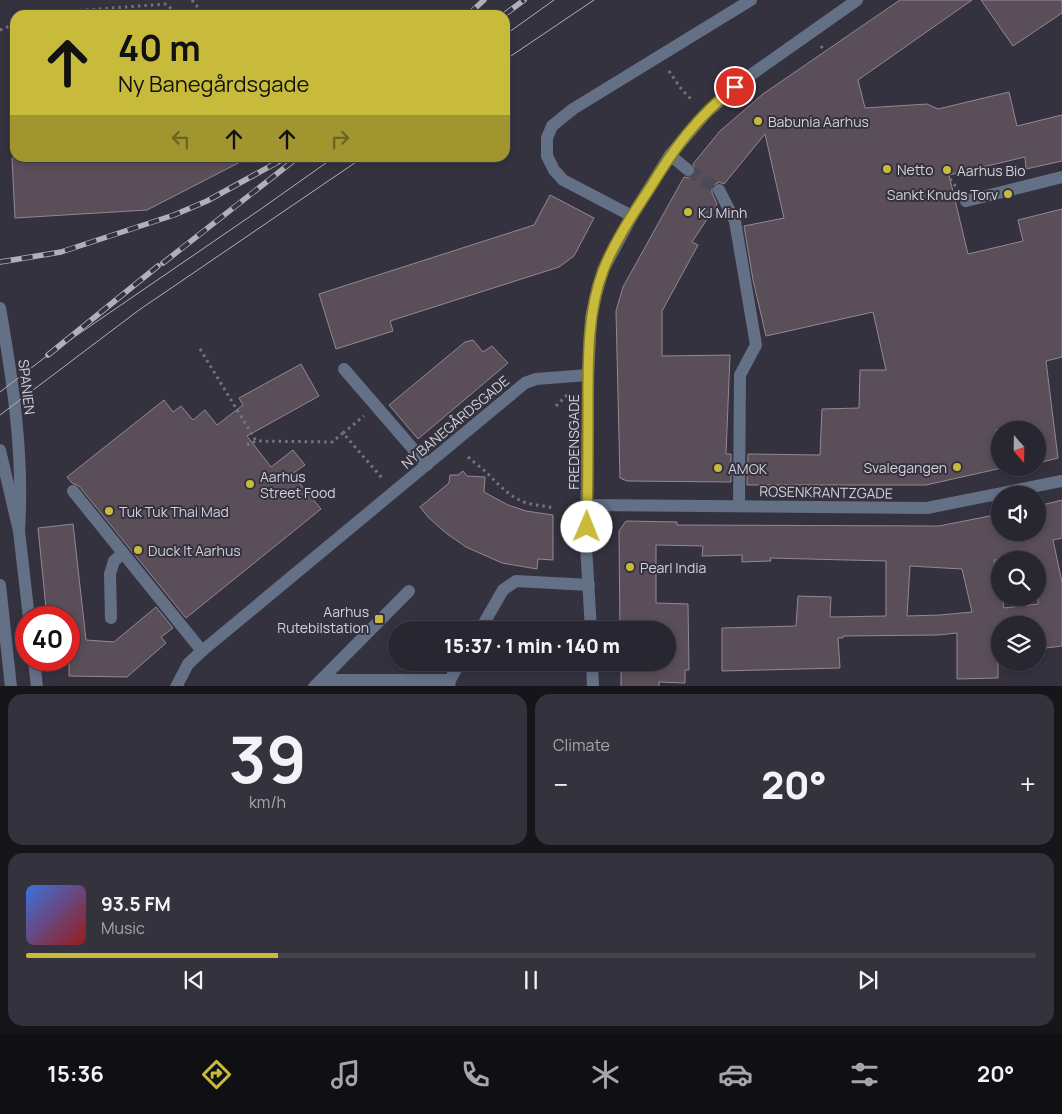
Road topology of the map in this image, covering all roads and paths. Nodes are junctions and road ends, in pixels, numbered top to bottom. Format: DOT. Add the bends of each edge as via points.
graph roads {
  1 [pos="192,0"];
  2 [pos="751,0"];
  3 [pos="857,0"];
  4 [pos="86,10"];
  5 [pos="173,10"];
  6 [pos="200,10"];
  7 [pos="673,78"];
  8 [pos="682,90"];
  9 [pos="670,155"];
  10 [pos="688,170"];
  11 [pos="1062,177"];
  12 [pos="719,190"];
  13 [pos="966,201"];
  14 [pos="632,216"];
  15 [pos="0,308"];
  16 [pos="200,349"];
  17 [pos="344,369"];
  18 [pos="588,375"];
  19 [pos="376,406"];
  20 [pos="343,433"];
  21 [pos="256,441"];
  22 [pos="247,444"];
  23 [pos="0,450"];
  24 [pos="468,457"];
  25 [pos="427,465"];
  26 [pos="1062,481"];
  27 [pos="73,491"];
  28 [pos="394,492"];
  29 [pos="588,505"];
  30 [pos="739,506"];
  31 [pos="555,508"];
  32 [pos="19,531"];
  33 [pos="123,553"];
  34 [pos="0,585"];
  35 [pos="589,585"];
  36 [pos="409,591"];
  37 [pos="28,606"];
  38 [pos="111,618"];
  39 [pos="485,621"];
  40 [pos="591,621"];
  41 [pos="202,651"];
  42 [pos="35,671"];
  43 [pos="456,671"];
  44 [pos="592,671"];
  45 [pos="318,683"];
  46 [pos="450,683"];
  47 [pos="10,686"];
  48 [pos="37,686"];
  49 [pos="176,686"];
  50 [pos="593,686"];
  1 -- 6 [label="path"];
  2 -- 14 [label="street" via="573,109 552,126 547,138 547,156 554,170 564,180"];
  3 -- 9 [label="street" via="725,95"];
  4 -- 5 [label="path" via="166,4"];
  7 -- 8 [label="path"];
  9 -- 10 [label="street"];
  9 -- 14 [label="street"];
  11 -- 13 [label="street"];
  12 -- 30 [label="street" via="735,221 756,345 740,374"];
  14 -- 18 [label="street" via="603,270 596,295 591,318"];
  15 -- 32 [label="street, SPANIEN" via="18,438"];
  16 -- 21 [label="path"];
  17 -- 19 [label="street"];
  18 -- 25 [label="street, NY BANEGÅRDSGADE" via="536,379 525,383"];
  18 -- 29 [label="street, FREDENSGADE"];
  19 -- 20 [label="path"];
  19 -- 25 [label="street"];
  20 -- 21 [label="path" via="332,442"];
  20 -- 28 [label="path"];
  21 -- 22 [label="path"];
  23 -- 32 [label="street, SPANIEN"];
  24 -- 31 [label="path" via="512,496 528,504"];
  25 -- 28 [label="street, NY BANEGÅRDSGADE"];
  26 -- 30 [label="street, ROSENKRANTZGADE" via="927,508"];
  27 -- 33 [label="street"];
  28 -- 41 [label="street, NY BANEGÅRDSGADE"];
  29 -- 30 [label="street, ROSENKRANTZGADE"];
  29 -- 35 [label="street, FREDENSGADE" via="586,546"];
  32 -- 37 [label="street, SPANIEN"];
  33 -- 38 [label="street" via="114,562 110,574"];
  33 -- 41 [label="street"];
  34 -- 47 [label="street"];
  35 -- 39 [label="street" via="516,582 503,590"];
  35 -- 40 [label="street, FREDENSGADE"];
  36 -- 45 [label="street"];
  41 -- 49 [label="street, NY BANEGÅRDSGADE" via="188,664"];
  42 -- 48 [label="street"];
  43 -- 46 [label="street"];
  44 -- 50 [label="street"];
  45 -- 46 [label="street"];
}
